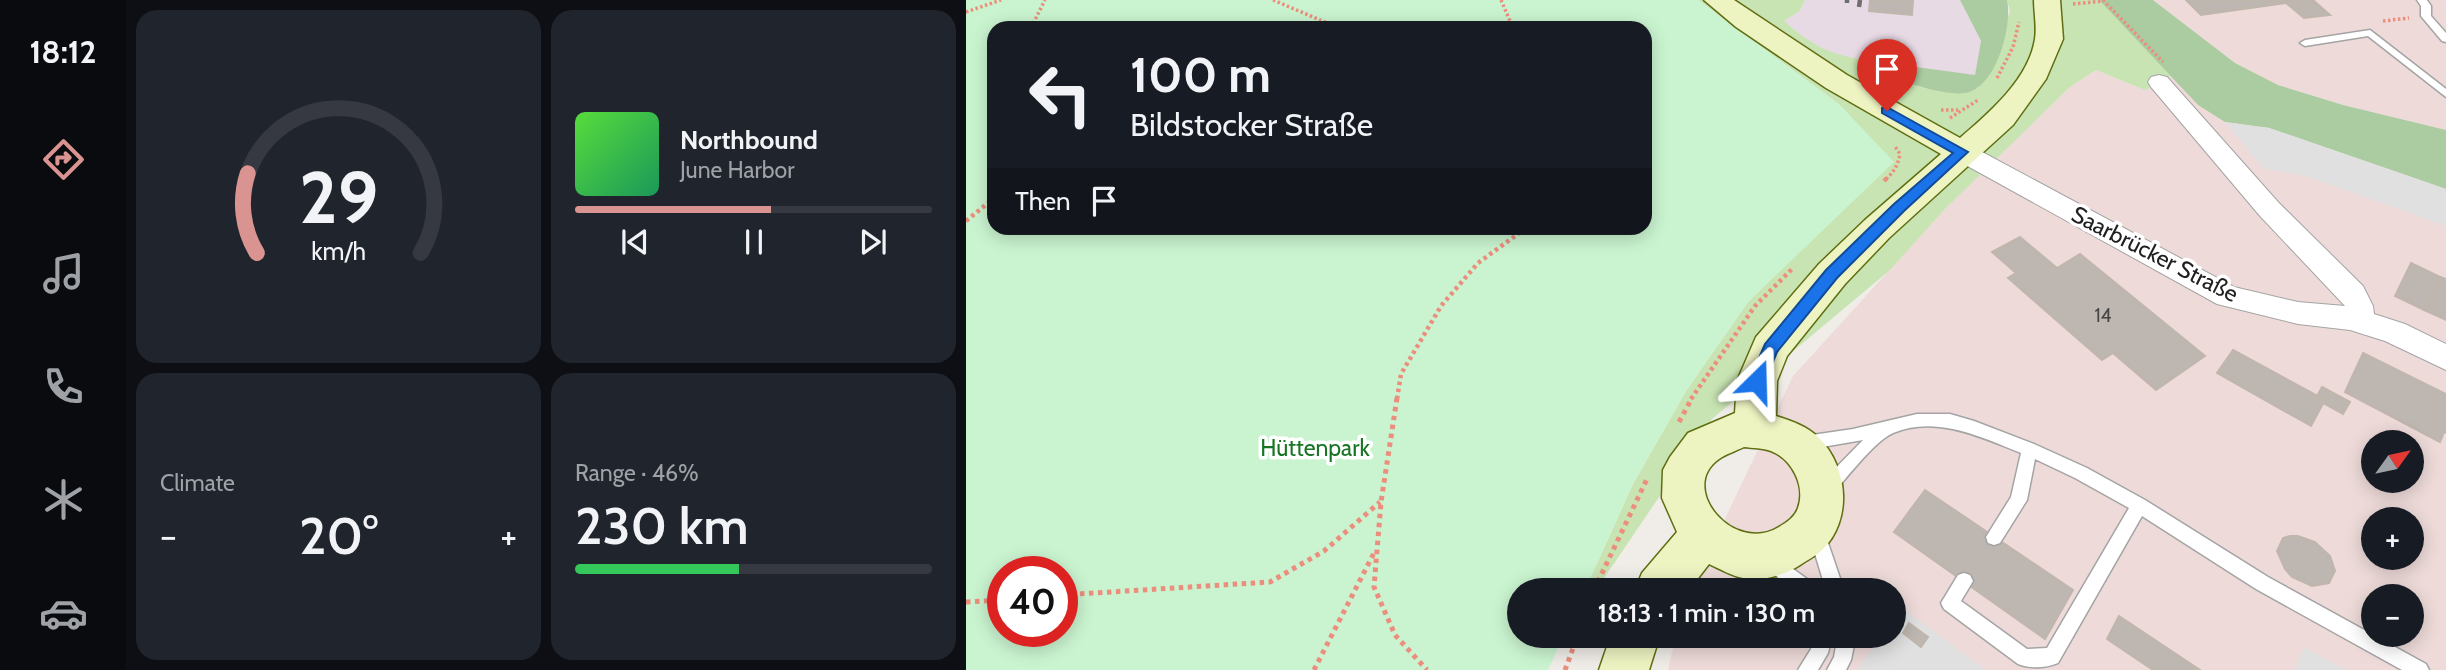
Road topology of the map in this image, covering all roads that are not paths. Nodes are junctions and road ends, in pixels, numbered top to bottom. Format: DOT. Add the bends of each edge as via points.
graph roads {
  1 [pos="1717,0"];
  2 [pos="2047,0"];
  3 [pos="2422,0"];
  4 [pos="2446,39"];
  5 [pos="2305,43"];
  6 [pos="2159,82"];
  7 [pos="2446,94"];
  8 [pos="1962,152"];
  9 [pos="2360,321"];
  10 [pos="2446,358"];
  11 [pos="1887,428"];
  12 [pos="1755,429"];
  13 [pos="1795,444"];
  14 [pos="2029,449"];
  15 [pos="2138,505"];
  16 [pos="1818,509"];
  17 [pos="1703,535"];
  18 [pos="1994,537"];
  19 [pos="1765,556"];
  20 [pos="1669,578"];
  21 [pos="1793,578"];
  22 [pos="1832,578"];
  23 [pos="1965,582"];
  24 [pos="1632,648"];
  25 [pos="1820,648"];
  26 [pos="1844,648"];
  27 [pos="1624,670"];
  28 [pos="1807,670"];
  29 [pos="1836,670"];
  30 [pos="2420,670"];
  1 -- 8 [label="street" via="1781,46"];
  2 -- 8 [label="street" via="2049,39 2036,74 2002,118"];
  3 -- 4 [label="lane" via="2426,16"];
  5 -- 7 [label="lane" via="2370,33"];
  6 -- 9 [label="street" via="2269,209 2353,294"];
  8 -- 9 [label="street, Saarbrücker Straße" via="2227,296 2298,313"];
  8 -- 12 [label="street" via="1832,274 1770,348 1757,381"];
  9 -- 10 [label="street, Saarbrücker Straße" via="2395,332"];
  11 -- 13 [label="lane"];
  11 -- 14 [label="lane" via="1917,421 1950,421"];
  11 -- 16 [label="lane" via="1854,458"];
  12 -- 13 [label="street" via="1776,433"];
  12 -- 17 [label="street" via="1725,433 1710,441 1688,465 1683,497 1687,514"];
  13 -- 16 [label="street" via="1815,466"];
  14 -- 15 [label="lane"];
  14 -- 18 [label="lane" via="2019,500"];
  15 -- 23 [label="lane" via="2052,657 2024,657 1950,603"];
  15 -- 30 [label="lane" via="2262,583"];
  16 -- 19 [label="street" via="1799,542"];
  16 -- 22 [label="lane"];
  17 -- 19 [label="street" via="1726,551"];
  17 -- 20 [label="street"];
  19 -- 21 [label="lane"];
  24 -- 27 [label="street"];
  25 -- 28 [label="lane"];
  26 -- 29 [label="lane"];
}
